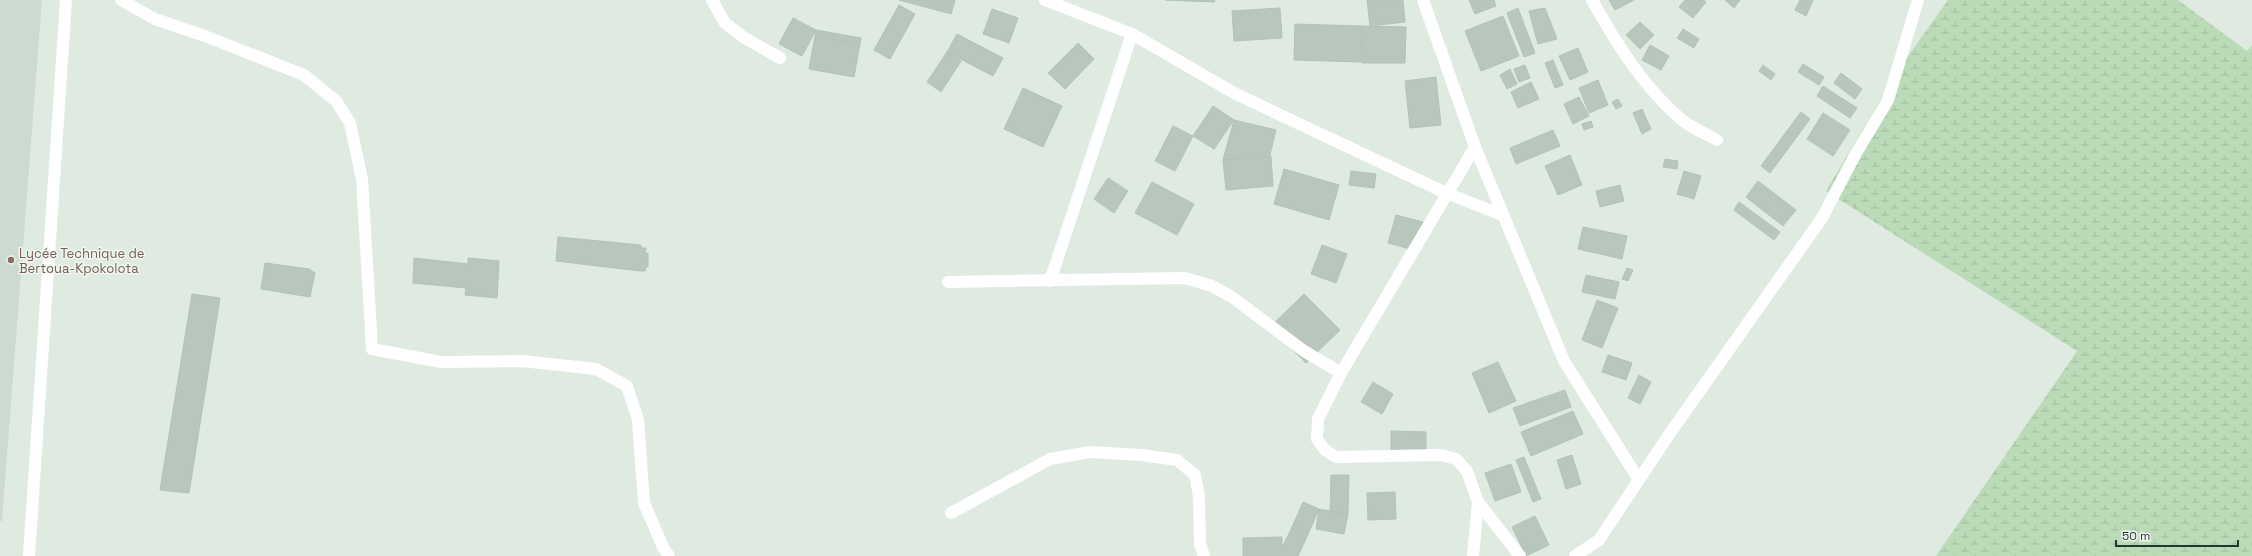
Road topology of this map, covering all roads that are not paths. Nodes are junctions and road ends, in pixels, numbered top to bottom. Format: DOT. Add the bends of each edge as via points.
graph roads {
  1 [pos="66,0"];
  2 [pos="121,0"];
  3 [pos="712,0"];
  4 [pos="1045,0"];
  5 [pos="1423,0"];
  6 [pos="1592,0"];
  7 [pos="1918,0"];
  8 [pos="1132,34"];
  9 [pos="780,58"];
  10 [pos="1717,140"];
  11 [pos="1475,147"];
  12 [pos="1446,194"];
  13 [pos="1502,215"];
  14 [pos="1050,281"];
  15 [pos="948,282"];
  16 [pos="1342,373"];
  17 [pos="1639,480"];
  18 [pos="1478,502"];
  19 [pos="951,513"];
  20 [pos="29,556"];
  21 [pos="669,556"];
  22 [pos="1204,556"];
  23 [pos="1473,556"];
  24 [pos="1520,556"];
  25 [pos="1574,556"];
  1 -- 20 [label="street"];
  2 -- 21 [label="street" via="155,19 304,75 336,101 350,122 362,179 372,349 441,362 522,360 596,369 627,386 638,420 644,503"];
  3 -- 9 [label="street" via="725,23 742,37"];
  4 -- 8 [label="street"];
  5 -- 11 [label="street"];
  6 -- 10 [label="street" via="1614,40 1657,95 1683,120"];
  7 -- 17 [label="street" via="1888,100 1822,218"];
  8 -- 12 [label="street" via="1236,94"];
  8 -- 14 [label="street"];
  11 -- 12 [label="street"];
  11 -- 13 [label="street"];
  12 -- 13 [label="street"];
  12 -- 16 [label="street"];
  13 -- 17 [label="street" via="1564,361"];
  14 -- 15 [label="street"];
  14 -- 16 [label="street" via="1185,278 1212,286 1232,297 1304,351"];
  16 -- 18 [label="street" via="1318,420 1317,439 1325,450 1336,457 1441,455 1456,459 1467,471"];
  17 -- 25 [label="street" via="1599,540"];
  18 -- 23 [label="street"];
  18 -- 24 [label="street"];
  19 -- 22 [label="street" via="1050,458 1090,452 1177,460 1195,474 1199,496 1200,544"];
}
